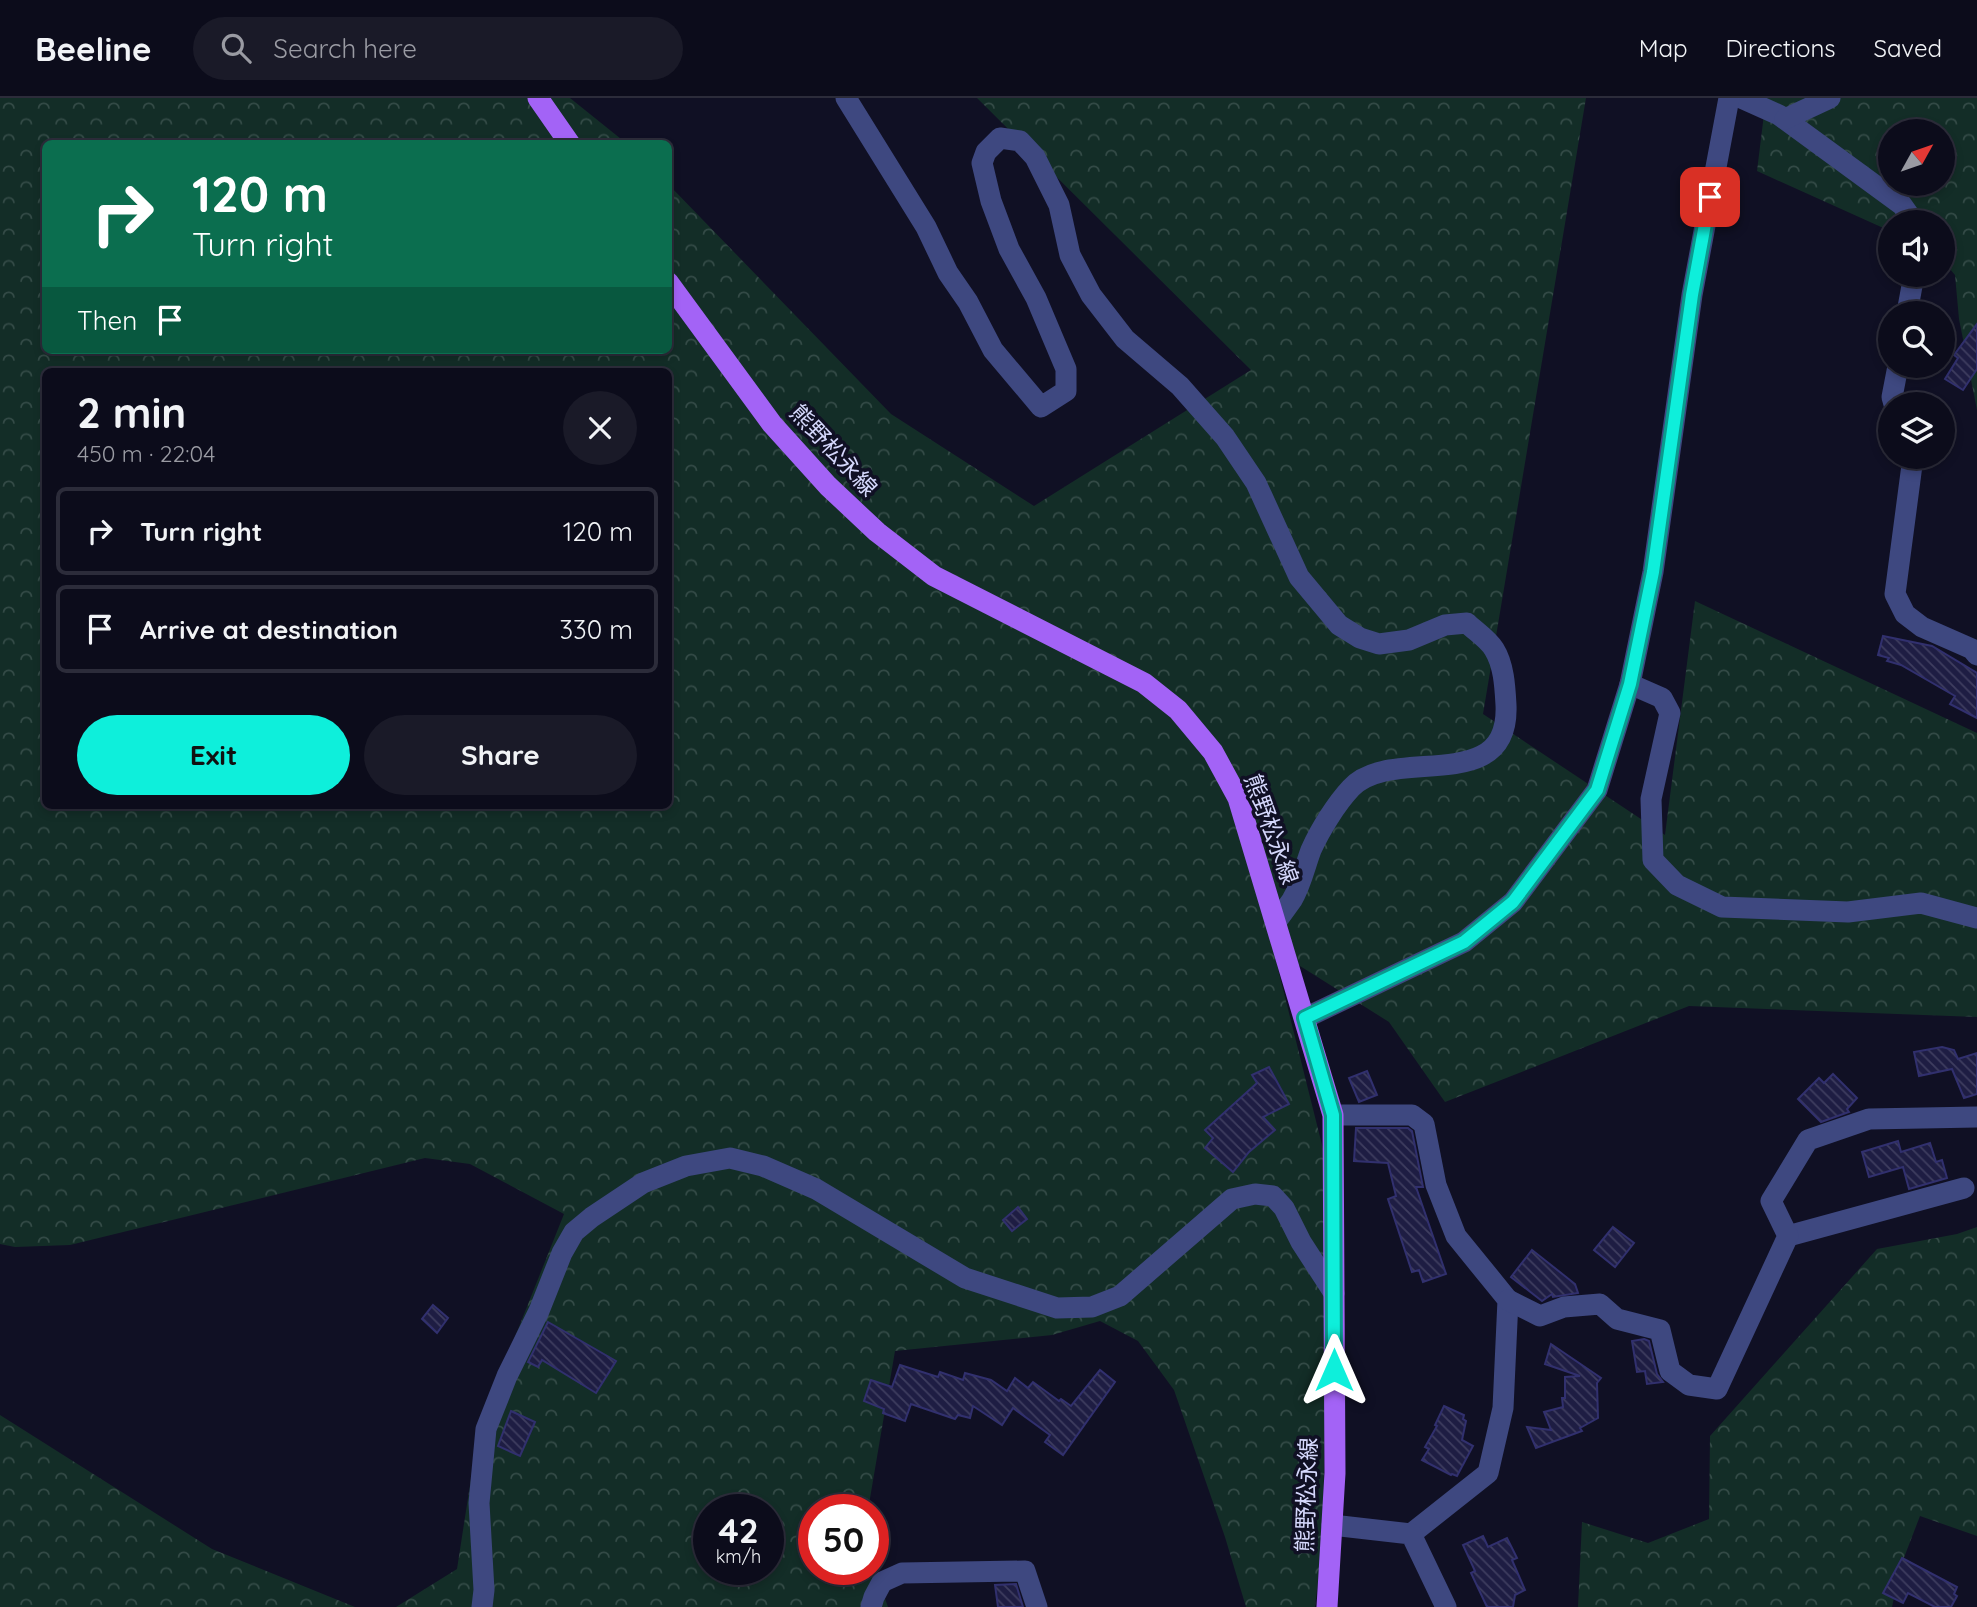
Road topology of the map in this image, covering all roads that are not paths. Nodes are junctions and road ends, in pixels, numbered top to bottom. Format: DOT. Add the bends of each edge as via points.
graph roads {
  1 [pos="538,98"];
  2 [pos="846,98"];
  3 [pos="1729,98"];
  4 [pos="1741,98"];
  5 [pos="1830,98"];
  6 [pos="1785,119"];
  7 [pos="567,140"];
  8 [pos="1906,210"];
  9 [pos="672,287"];
  10 [pos="1911,469"];
  11 [pos="1977,655"];
  12 [pos="1630,684"];
  13 [pos="1977,918"];
  14 [pos="1276,922"];
  15 [pos="1305,1018"];
  16 [pos="1333,1115"];
  17 [pos="1977,1117"];
  18 [pos="1964,1188"];
  19 [pos="1788,1236"];
  20 [pos="1334,1293"];
  21 [pos="1508,1300"];
  22 [pos="1332,1525"];
  23 [pos="1411,1534"];
  24 [pos="482,1607"];
  25 [pos="872,1607"];
  26 [pos="1037,1607"];
  27 [pos="1327,1607"];
  28 [pos="1446,1607"];
  1 -- 7 [label="main road"];
  2 -- 14 [label="street" via="926,227 993,350 1041,407 1066,391 1066,369 991,201 982,163 1000,138 1020,141 1035,157 1059,205 1070,255 1091,295 1125,339 1180,386 1225,437 1256,483 1298,577 1339,625 1379,644 1467,623 1493,649 1505,682 1507,722 1501,738 1471,762 1394,771 1366,777 1352,786 1312,848 1293,898"];
  3 -- 12 [label="street" via="1692,295 1653,572"];
  4 -- 6 [label="street"];
  5 -- 6 [label="street"];
  6 -- 8 [label="street"];
  9 -- 14 [label="main road, 熊野松永線" via="772,424 877,533 934,576 1144,683 1178,710 1213,752 1238,798"];
  10 -- 11 [label="street" via="1895,594 1905,614 1922,627"];
  12 -- 13 [label="street" via="1662,698 1670,713 1651,799 1653,860 1677,885 1722,907 1848,912 1921,903"];
  12 -- 15 [label="street" via="1597,790 1513,902 1464,942"];
  14 -- 15 [label="main road, 熊野松永線"];
  15 -- 16 [label="main road, 熊野松永線"];
  16 -- 20 [label="main road, 熊野松永線"];
  16 -- 21 [label="street" via="1412,1115 1424,1124 1436,1185 1456,1236"];
  17 -- 19 [label="street" via="1869,1119 1808,1140 1771,1201"];
  18 -- 19 [label="street"];
  19 -- 21 [label="street" via="1717,1389 1689,1385 1670,1371 1660,1330 1616,1319 1600,1304 1564,1307 1540,1316"];
  20 -- 22 [label="main road, 熊野松永線"];
  20 -- 24 [label="street" via="1273,1196 1232,1199 1120,1296 1093,1307 1057,1308 965,1278 816,1189 763,1166 730,1158 686,1166 643,1183 593,1217 574,1233 562,1252 486,1429 479,1503"];
  21 -- 23 [label="street" via="1503,1408 1488,1473"];
  22 -- 23 [label="street"];
  22 -- 27 [label="main road, 熊野松永線"];
  23 -- 28 [label="street"];
  25 -- 26 [label="street" via="883,1582 902,1573 1025,1571"];
}
